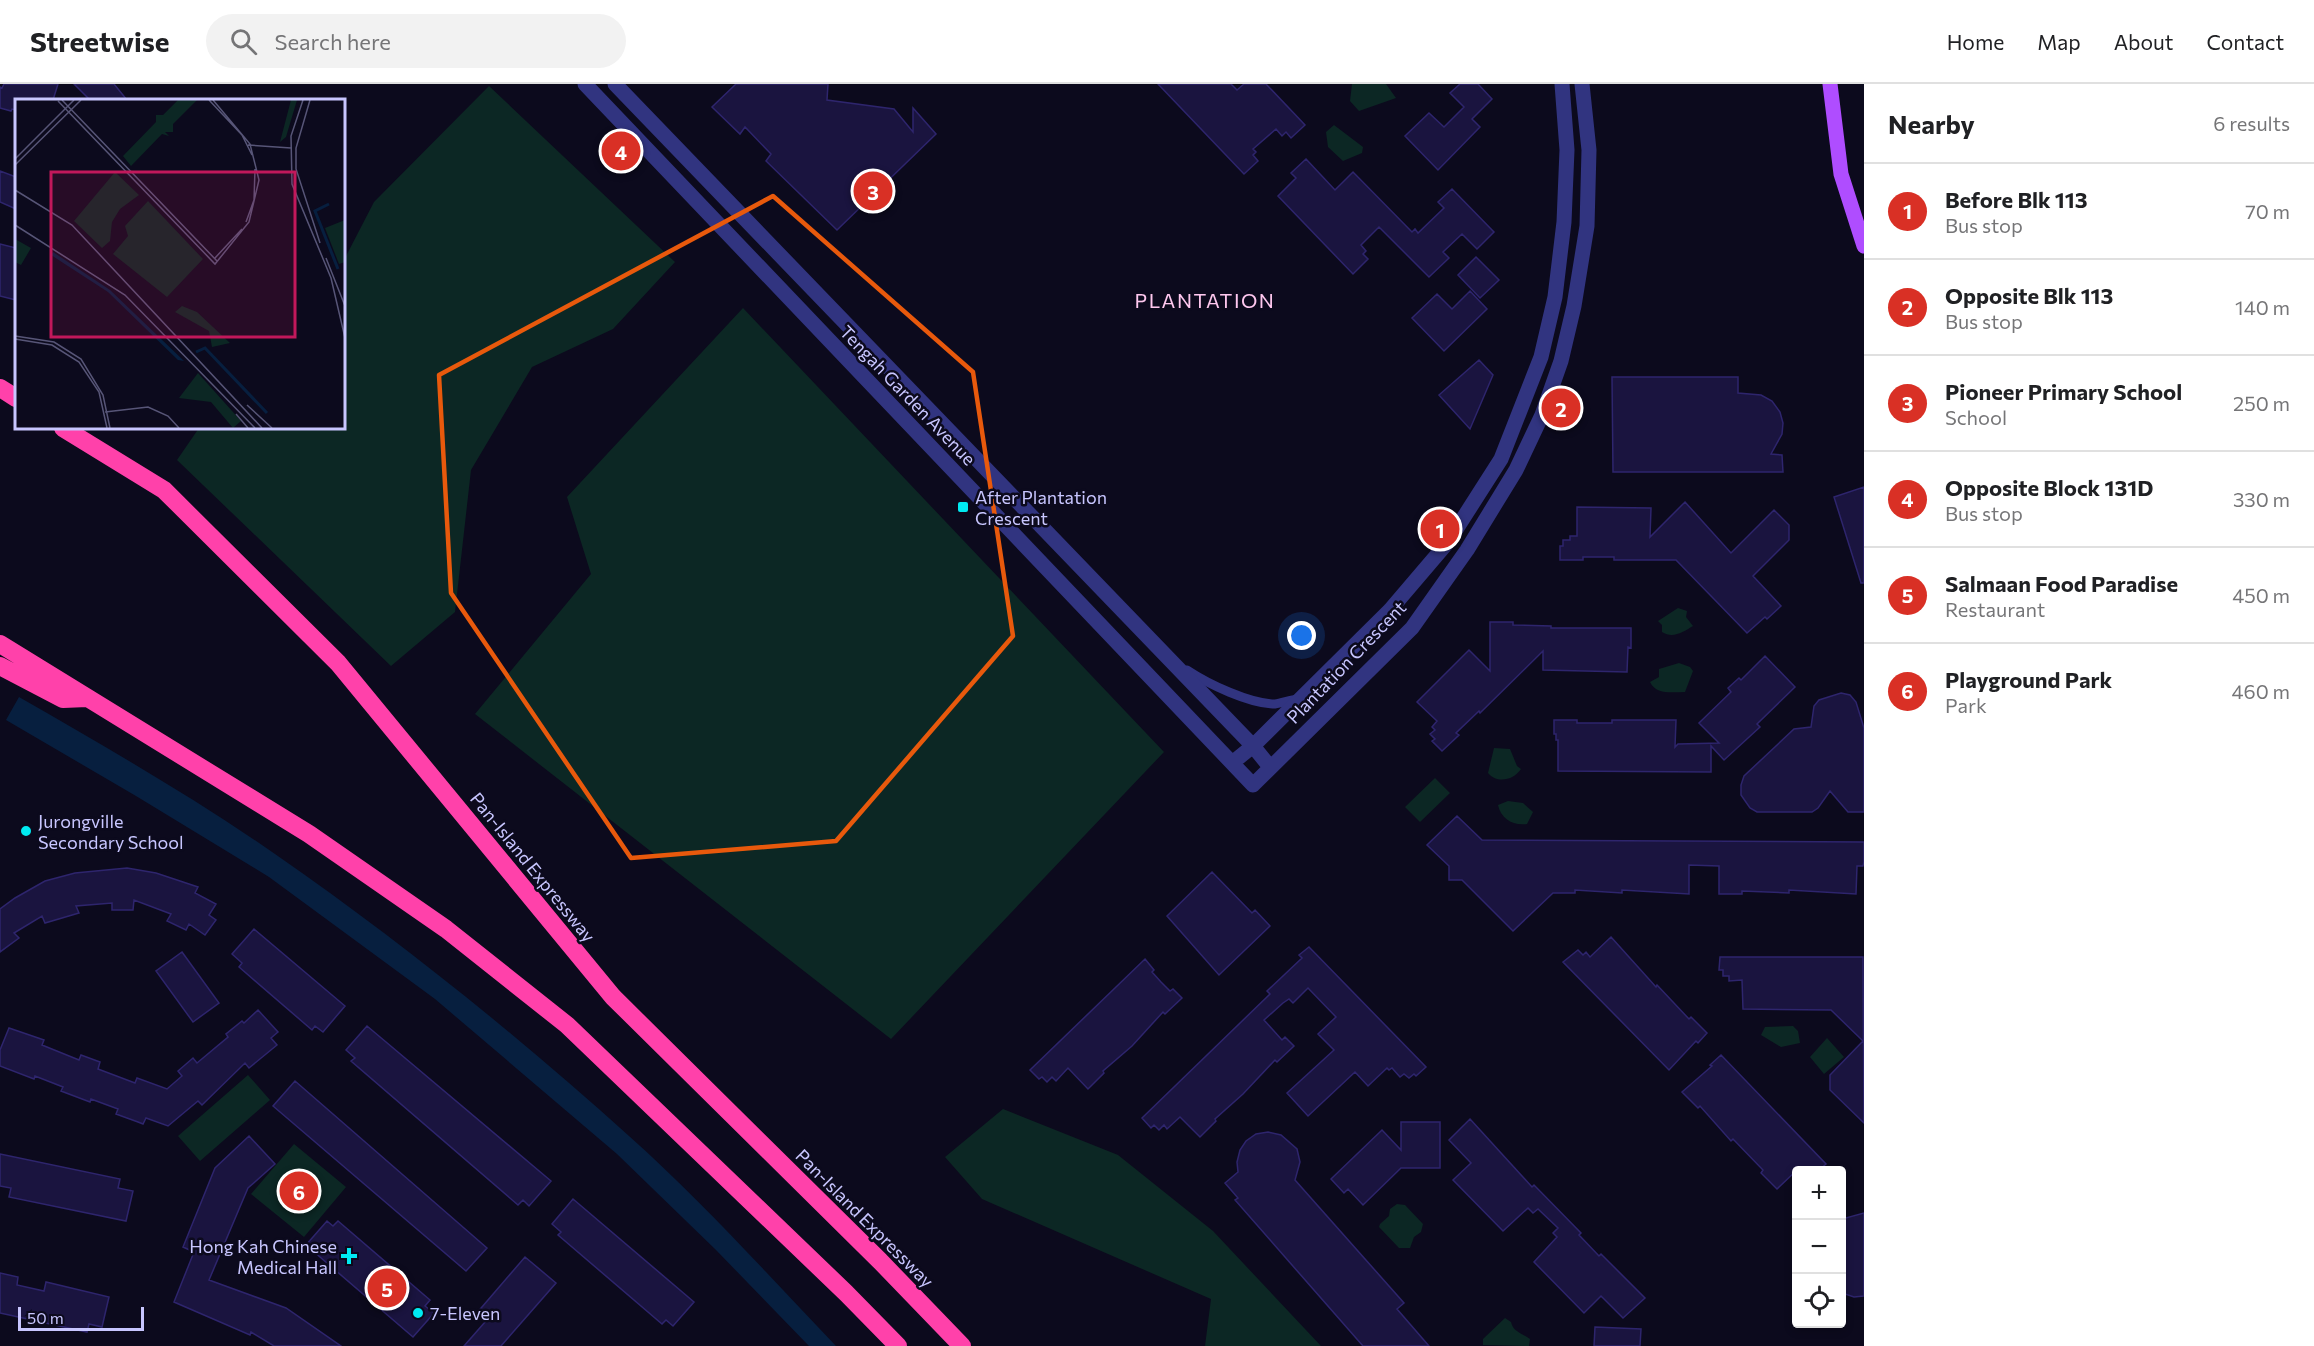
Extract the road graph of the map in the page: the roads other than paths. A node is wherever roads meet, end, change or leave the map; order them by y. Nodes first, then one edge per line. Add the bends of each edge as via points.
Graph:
1 (585, 84) edge
2 (615, 84) edge
3 (1562, 84) edge
4 (1582, 84) edge
5 (1830, 84) edge
6 (1864, 246) edge
7 (0, 388) edge
8 (15, 397) edge
9 (65, 429) edge
10 (0, 644) edge
11 (1168, 657) junction
12 (0, 666) edge
13 (87, 698) junction
14 (1301, 698) junction
15 (1253, 746) junction
16 (1232, 763) junction
17 (1270, 767) junction
18 (1253, 785) joint
19 (898, 1346) edge
20 (962, 1346) edge

1 - 16 street, Tengah Garden Avenue
2 - 11 street, Tengah Garden Avenue
3 - 14 street, Plantation Crescent via 1567,160 1555,297 1541,357 1501,459 1448,542 1390,610
4 - 17 street, Plantation Crescent via 1588,150 1587,226 1561,361 1542,415 1516,470 1467,550 1412,628
5 - 6 main road via 1841,174
7 - 8 highway
9 - 20 highway, Pan-Island Expressway via 164,490 338,663 613,997
10 - 13 highway
11 - 14 lane via 1205,682 1239,696 1274,704
11 - 15 street, Tengah Garden Avenue
12 - 13 highway via 63,699
13 - 19 highway via 309,834 446,929 567,1024
14 - 15 street, Plantation Crescent
15 - 16 street, Plantation Crescent
15 - 17 street, Tengah Garden Avenue
16 - 18 street, Tengah Garden Avenue
17 - 18 street, Plantation Crescent

